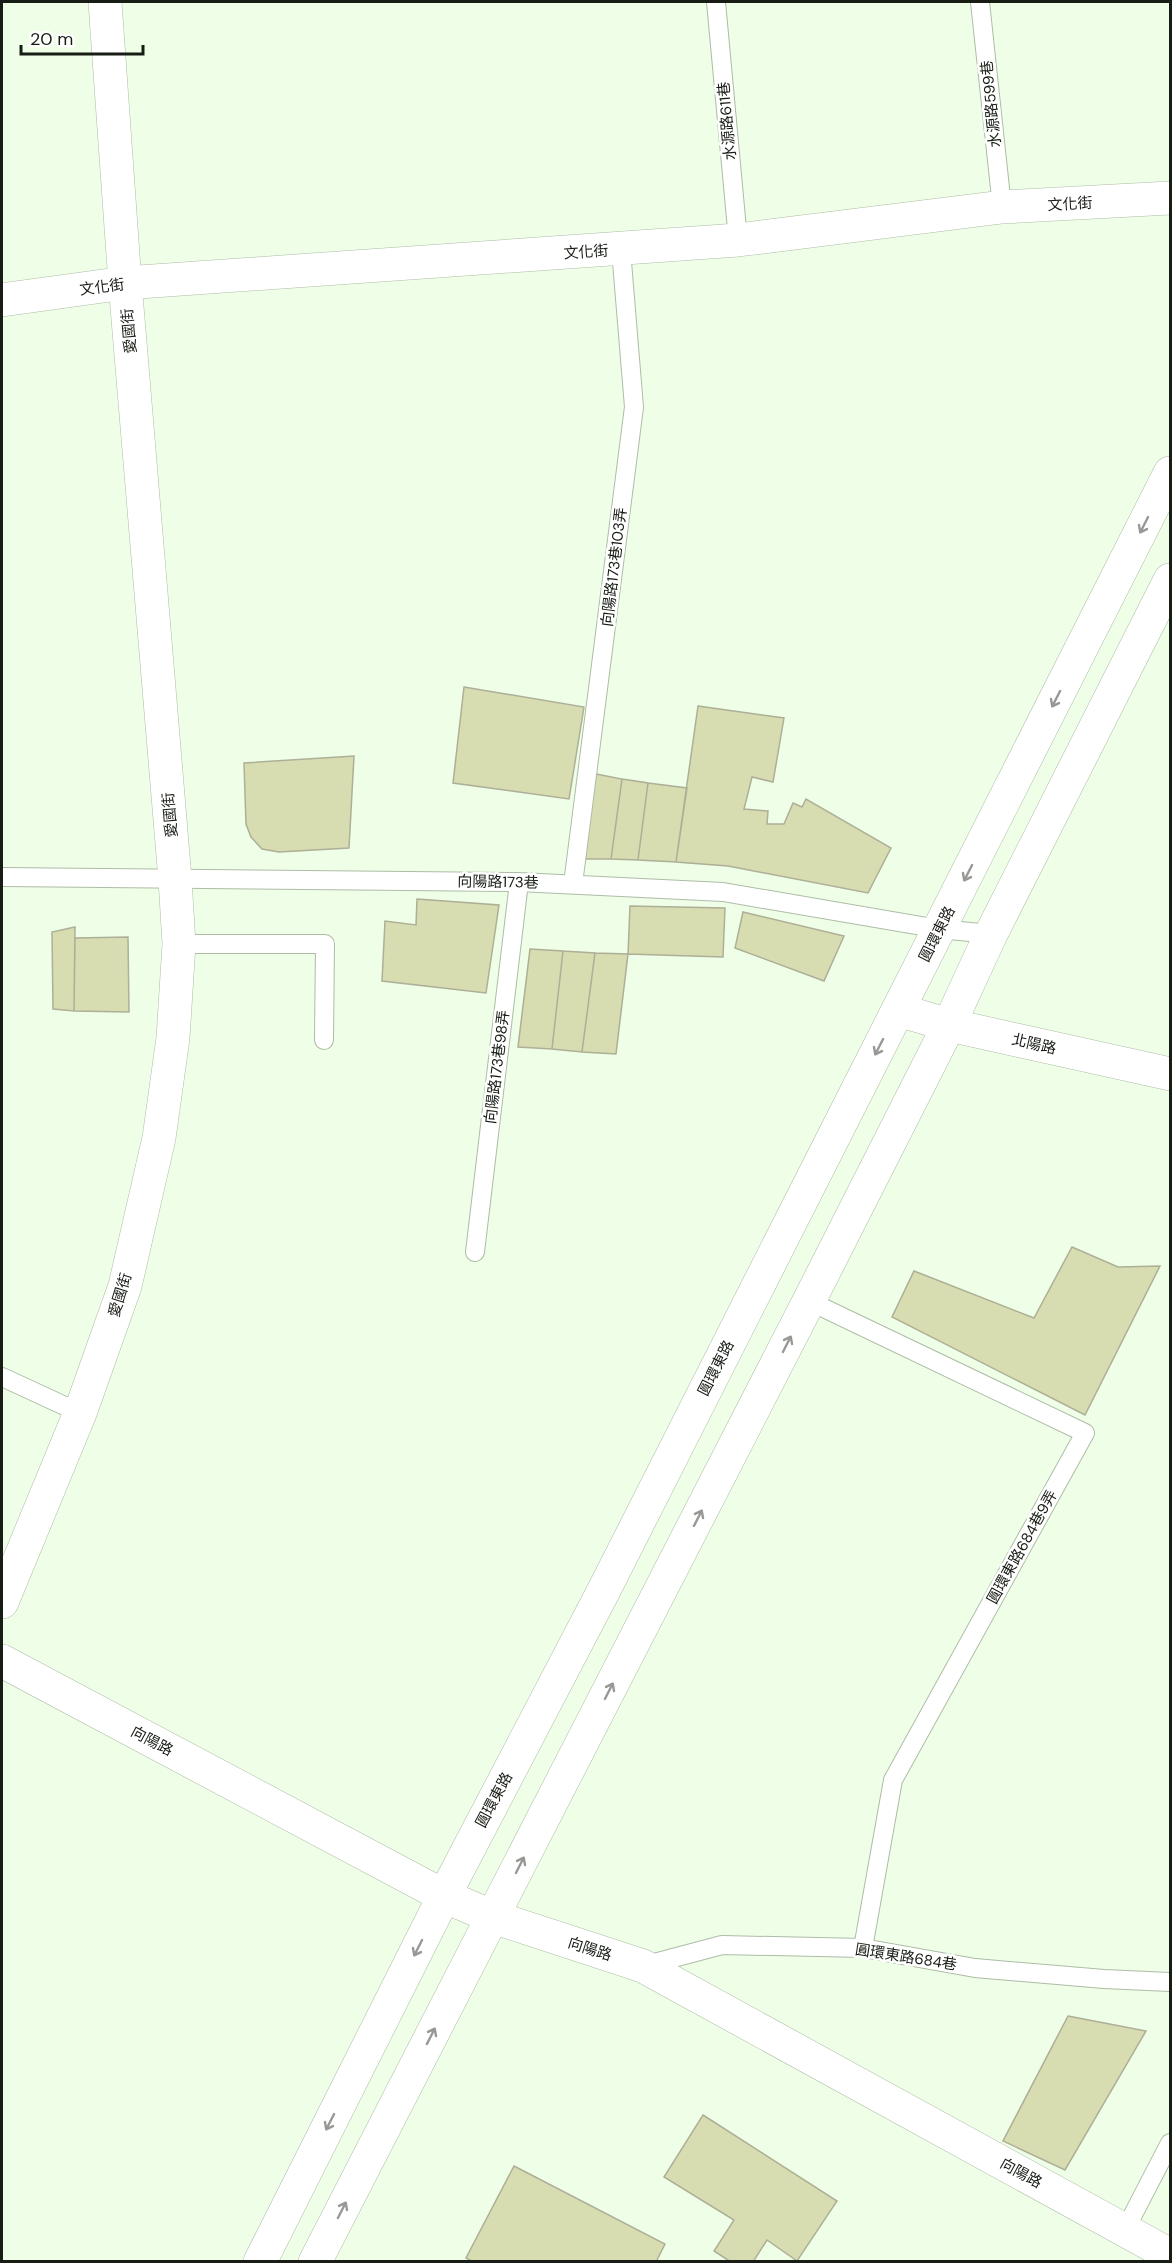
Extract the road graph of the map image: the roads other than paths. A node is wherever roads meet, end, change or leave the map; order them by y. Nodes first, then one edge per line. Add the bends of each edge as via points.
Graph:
1 (105, 2) edge
2 (716, 2) edge
3 (980, 2) edge
4 (1170, 198) edge
5 (1002, 207) junction
6 (738, 240) junction
7 (621, 250) junction
8 (124, 283) junction
9 (2, 300) edge
10 (1170, 473) edge
11 (1170, 580) edge
12 (2, 877) edge
13 (175, 879) junction
14 (519, 882) junction
15 (573, 884) junction
16 (939, 929) junction
17 (991, 934) junction
18 (179, 944) junction
19 (898, 1010) junction
20 (949, 1025) junction
21 (324, 1040) dead end
22 (1170, 1074) edge
23 (475, 1252) dead end
24 (809, 1301) junction
25 (2, 1377) edge
26 (80, 1413) junction
27 (2, 1602) edge
28 (2, 1660) edge
29 (444, 1896) junction
30 (493, 1917) junction
31 (863, 1948) junction
32 (644, 1966) junction
33 (1170, 1982) edge
34 (1170, 2143) edge
35 (1125, 2230) junction
36 (1170, 2255) edge
37 (260, 2262) edge
38 (315, 2262) edge

1 - 8 street, 愛國街
2 - 6 lane, 水源路611巷
3 - 5 lane, 水源路599巷
4 - 5 street, 文化街
5 - 6 street, 文化街
6 - 7 street, 文化街
7 - 8 street, 文化街
7 - 15 lane, 向陽路173巷103弄 via 634,407
8 - 9 street, 文化街
8 - 13 street, 愛國街
10 -> 16 street, 圓環東路
11 - 17 street
12 - 13 lane, 向陽路173巷
13 - 14 lane, 向陽路173巷
13 - 18 street, 愛國街
14 - 15 lane, 向陽路173巷
14 - 23 lane, 向陽路173巷98弄
15 - 16 lane, 向陽路173巷 via 723,892
16 - 17 lane, 向陽路173巷
16 - 19 street, 圓環東路
17 - 20 street
18 - 21 lane via 325,944
18 - 26 street, 愛國街 via 159,1138 124,1286
19 - 20 street, 北陽路
19 -> 29 street, 圓環東路
20 - 22 street, 北陽路
20 - 24 street
30 -> 24 street
24 - 31 lane, 圓環東路684巷9弄 via 1085,1432 893,1780
25 - 26 lane
26 - 27 street, 愛國街
28 - 29 street, 向陽路
29 - 30 street, 向陽路
29 -> 37 street, 圓環東路
30 - 32 street, 向陽路
38 -> 30 street
31 - 32 lane, 圓環東路684巷 via 722,1946
31 - 33 lane, 圓環東路684巷 via 975,1968
32 - 35 street, 向陽路
34 - 35 lane
35 - 36 street, 向陽路

